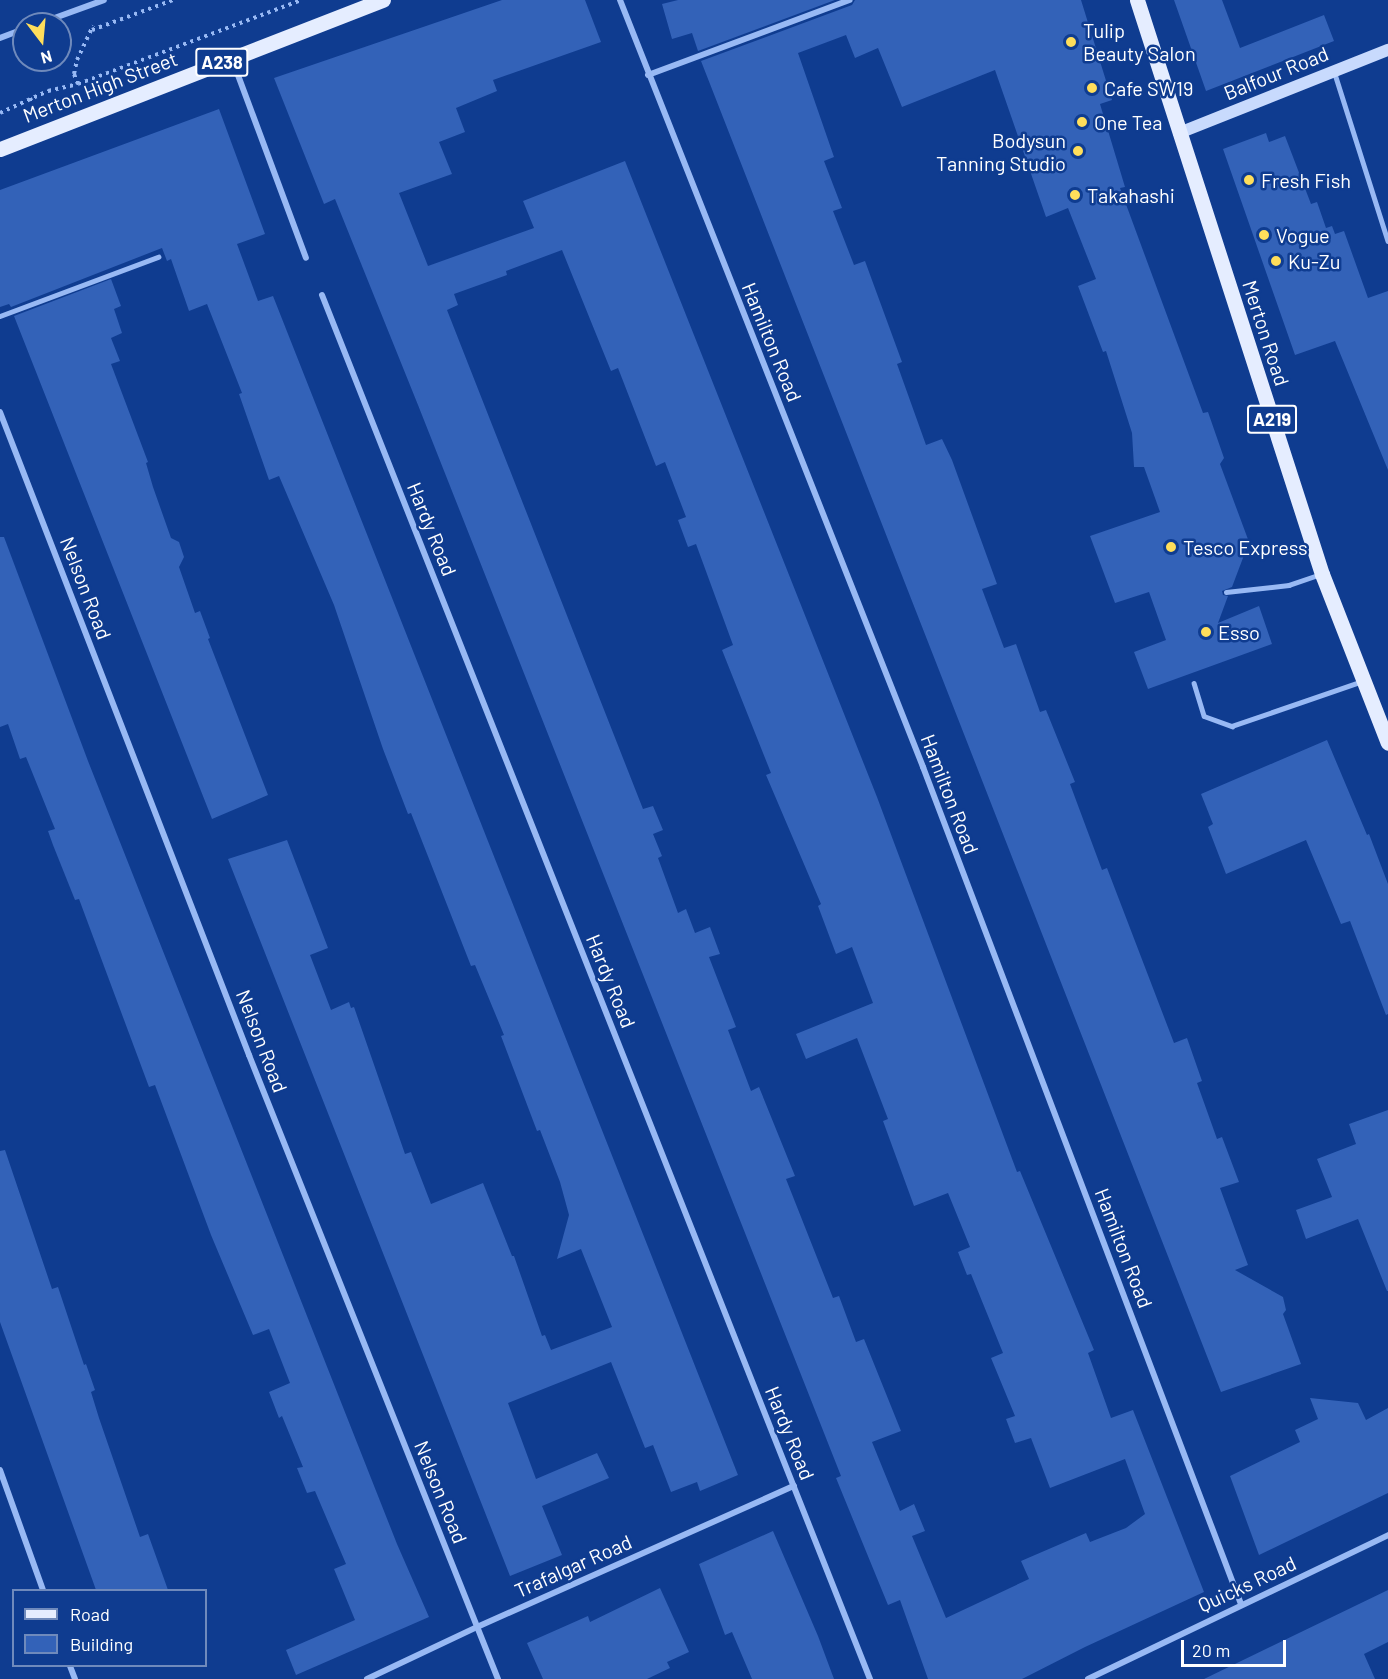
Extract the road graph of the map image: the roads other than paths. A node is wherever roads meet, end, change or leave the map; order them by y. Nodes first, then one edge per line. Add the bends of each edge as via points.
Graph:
1 (104, 0) edge
2 (383, 0) edge
3 (620, 0) edge
4 (850, 0) edge
5 (1137, 0) edge
6 (71, 12) edge
7 (1388, 50) edge
8 (232, 58) junction
9 (1334, 71) junction
10 (648, 75) junction
11 (1179, 133) junction
12 (0, 148) edge
13 (1388, 241) edge
14 (158, 257) dead end
15 (306, 258) dead end
16 (322, 295) dead end
17 (0, 316) edge
18 (0, 412) edge
19 (1322, 574) junction
20 (1226, 592) dead end
21 (1363, 681) junction
22 (1194, 683) dead end
23 (1388, 743) edge
24 (0, 1470) edge
25 (794, 1486) junction
26 (1388, 1535) edge
27 (43, 1589) edge
28 (1241, 1604) junction
29 (477, 1627) junction
30 (367, 1679) edge
31 (498, 1679) edge
32 (870, 1679) edge
33 (1088, 1679) edge

1 - 6 street
2 - 8 main road, Merton High Street / A238
3 - 10 street, Hamilton Road
4 - 10 street
5 - 11 main road, Merton Road / A219
7 - 9 street, Balfour Road
8 - 12 main road, Merton High Street / A238
8 - 15 street
9 - 11 street, Balfour Road
9 - 13 lane
10 - 28 street, Hamilton Road via 923,767
11 - 19 main road, Merton Road / A219
14 - 17 lane
16 - 25 street, Hardy Road
18 - 29 street, Nelson Road via 249,1055
19 - 20 lane via 1289,585
19 - 21 main road, Merton Road / A219
21 - 22 lane via 1232,726 1204,716
21 - 23 main road, Merton Road / A219
24 - 27 street
25 - 29 street, Trafalgar Road
25 - 32 street, Hardy Road
26 - 28 street, Quicks Road
28 - 33 street, Quicks Road
29 - 30 street, Trafalgar Road
29 - 31 street, Nelson Road

